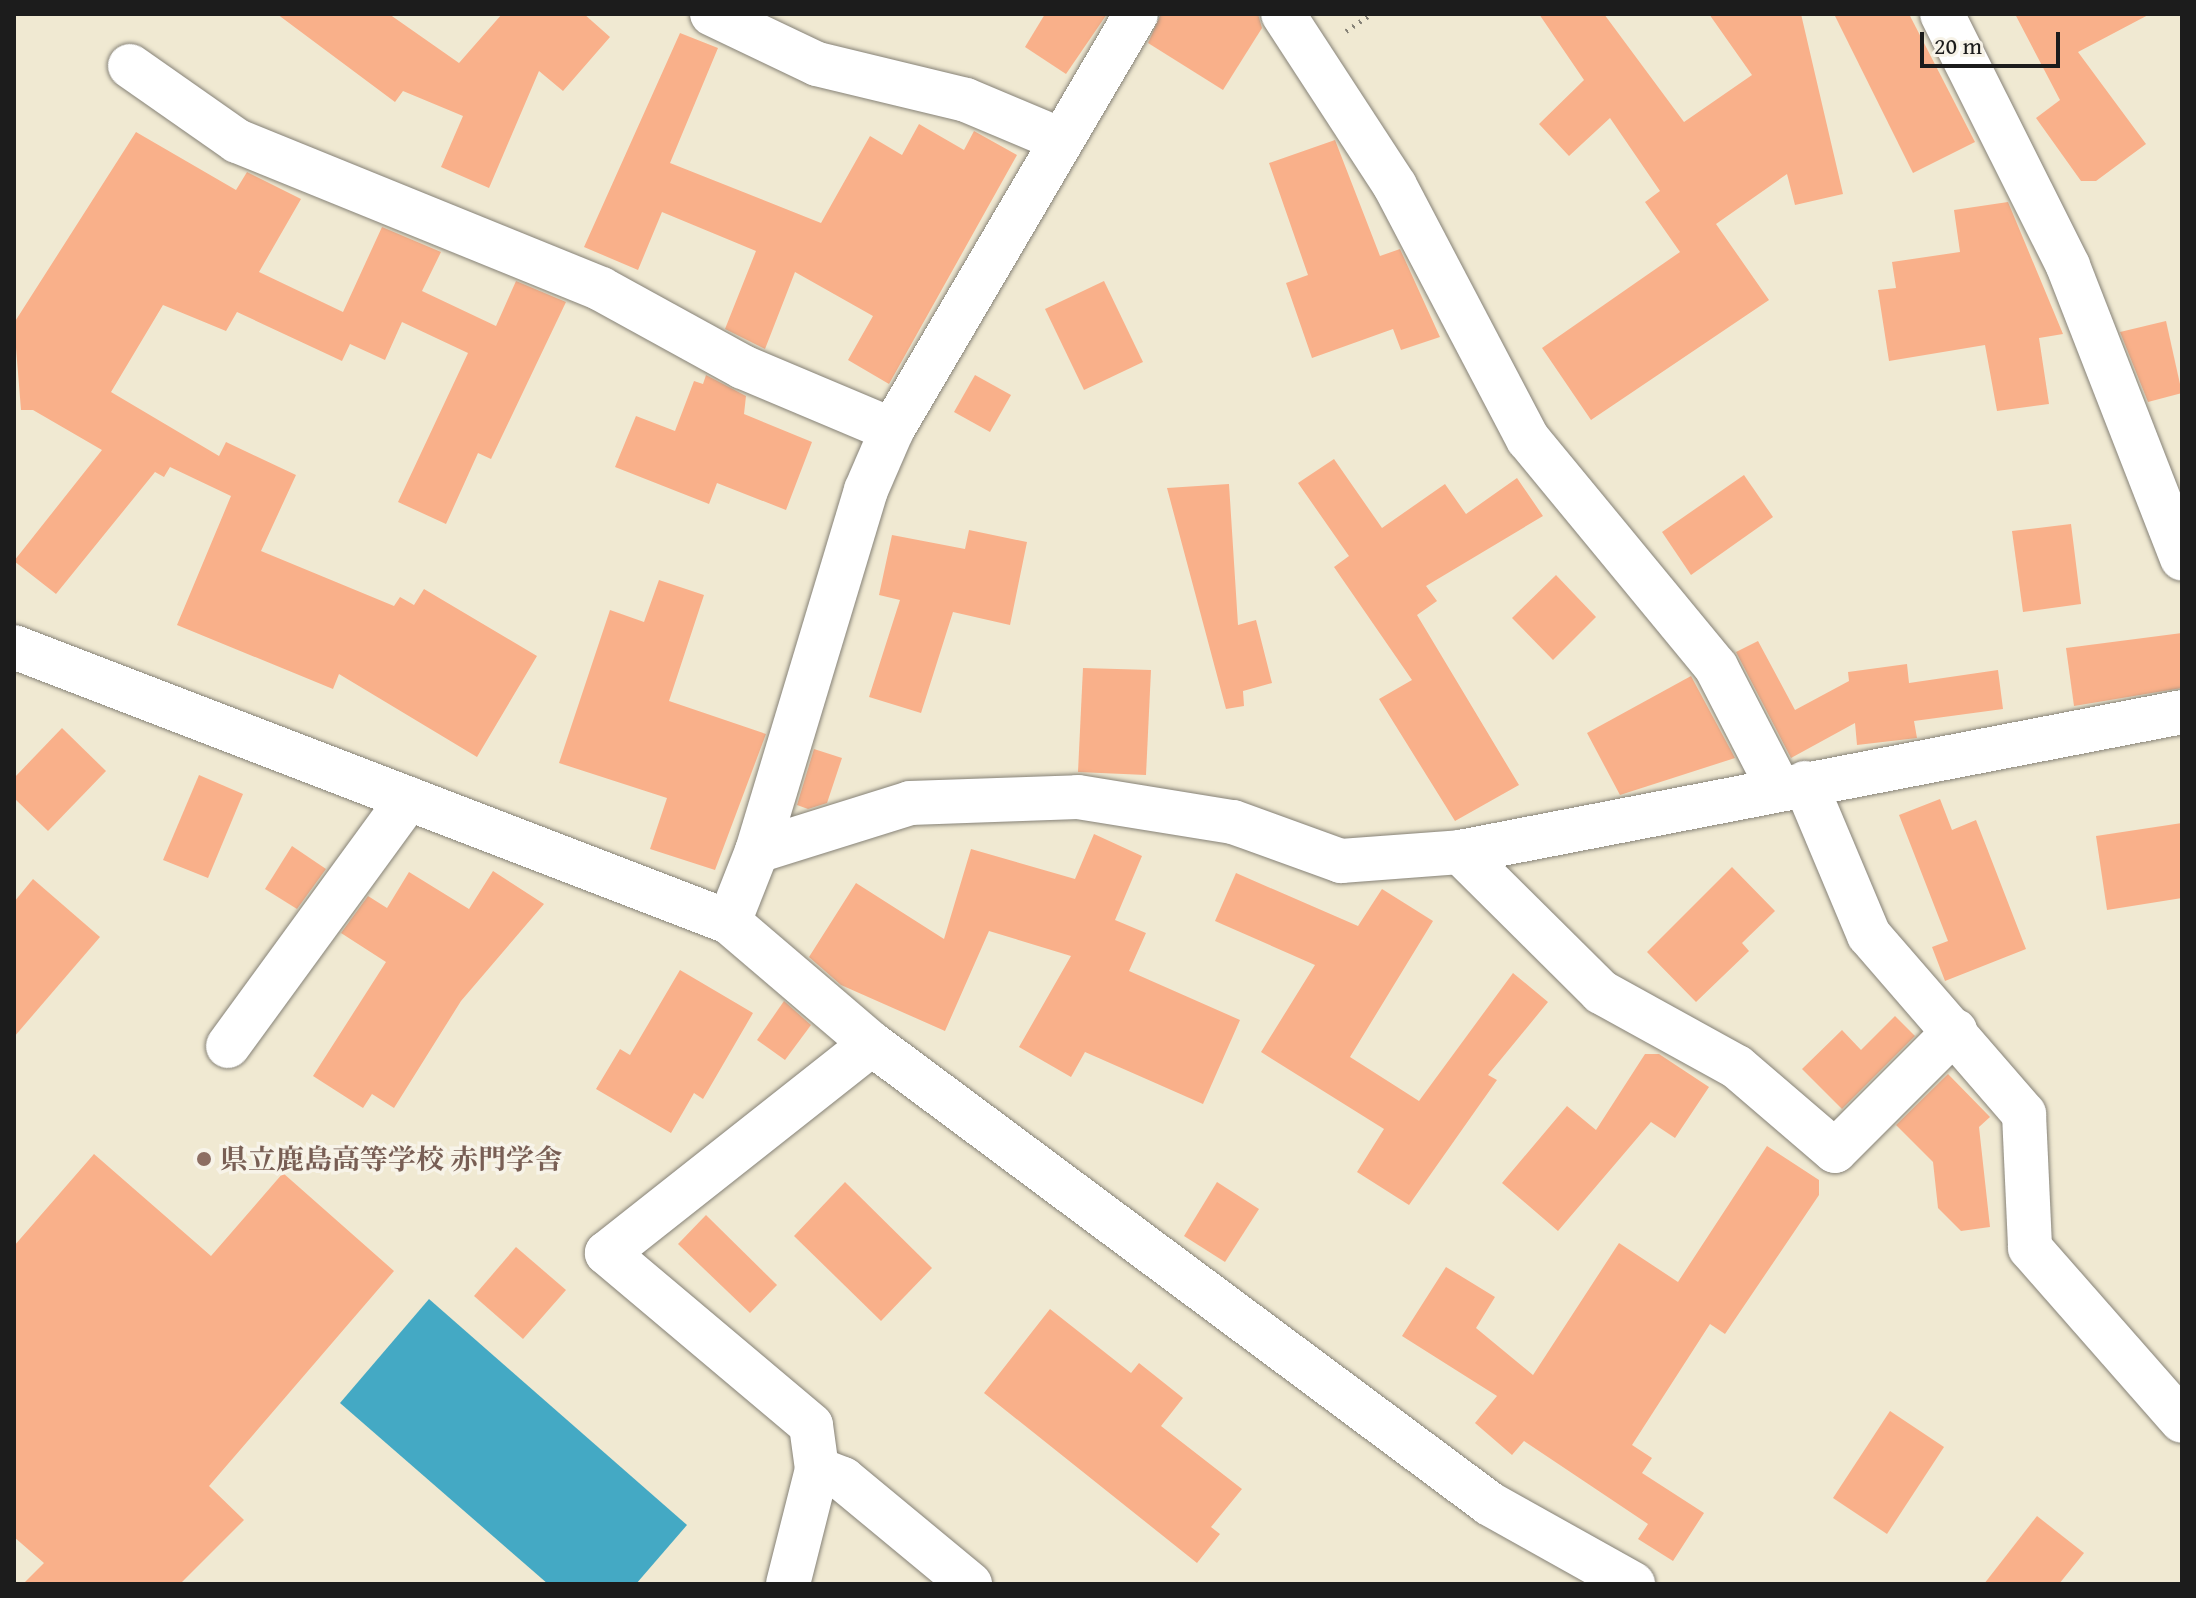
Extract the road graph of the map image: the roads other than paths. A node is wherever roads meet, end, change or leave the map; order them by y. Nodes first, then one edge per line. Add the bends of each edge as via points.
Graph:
1 (712, 14) edge
2 (1136, 14) edge
3 (1283, 14) edge
4 (1942, 14) edge
5 (130, 66) dead end
6 (1061, 140) junction
7 (892, 430) junction
8 (2182, 559) edge
9 (14, 647) edge
10 (2182, 712) edge
11 (1792, 786) junction
12 (408, 799) junction
13 (757, 851) junction
14 (1460, 852) junction
15 (729, 922) junction
16 (1955, 1031) junction
17 (872, 1044) junction
18 (228, 1046) dead end
19 (2182, 1421) edge
20 (817, 1469) junction
21 (788, 1584) edge
22 (970, 1584) edge
23 (1633, 1584) edge

1 - 6 street via 817,64 966,100
2 - 6 street
3 - 11 street via 1395,186 1528,439 1716,667
4 - 8 street via 2068,266
5 - 7 street via 237,141 601,289 743,367
6 - 7 street
7 - 13 street via 866,490
9 - 12 street
10 - 11 street
11 - 14 street
11 - 16 street via 1869,935
12 - 15 street
12 - 18 street
13 - 14 street via 910,803 1078,797 1233,822 1341,861
13 - 15 street
14 - 16 street via 1601,992 1737,1067 1835,1151
15 - 17 street
16 - 19 street via 2024,1114 2030,1248
17 - 20 street via 607,1253 811,1425
17 - 23 street via 1490,1504
20 - 21 street
20 - 22 street via 843,1479

